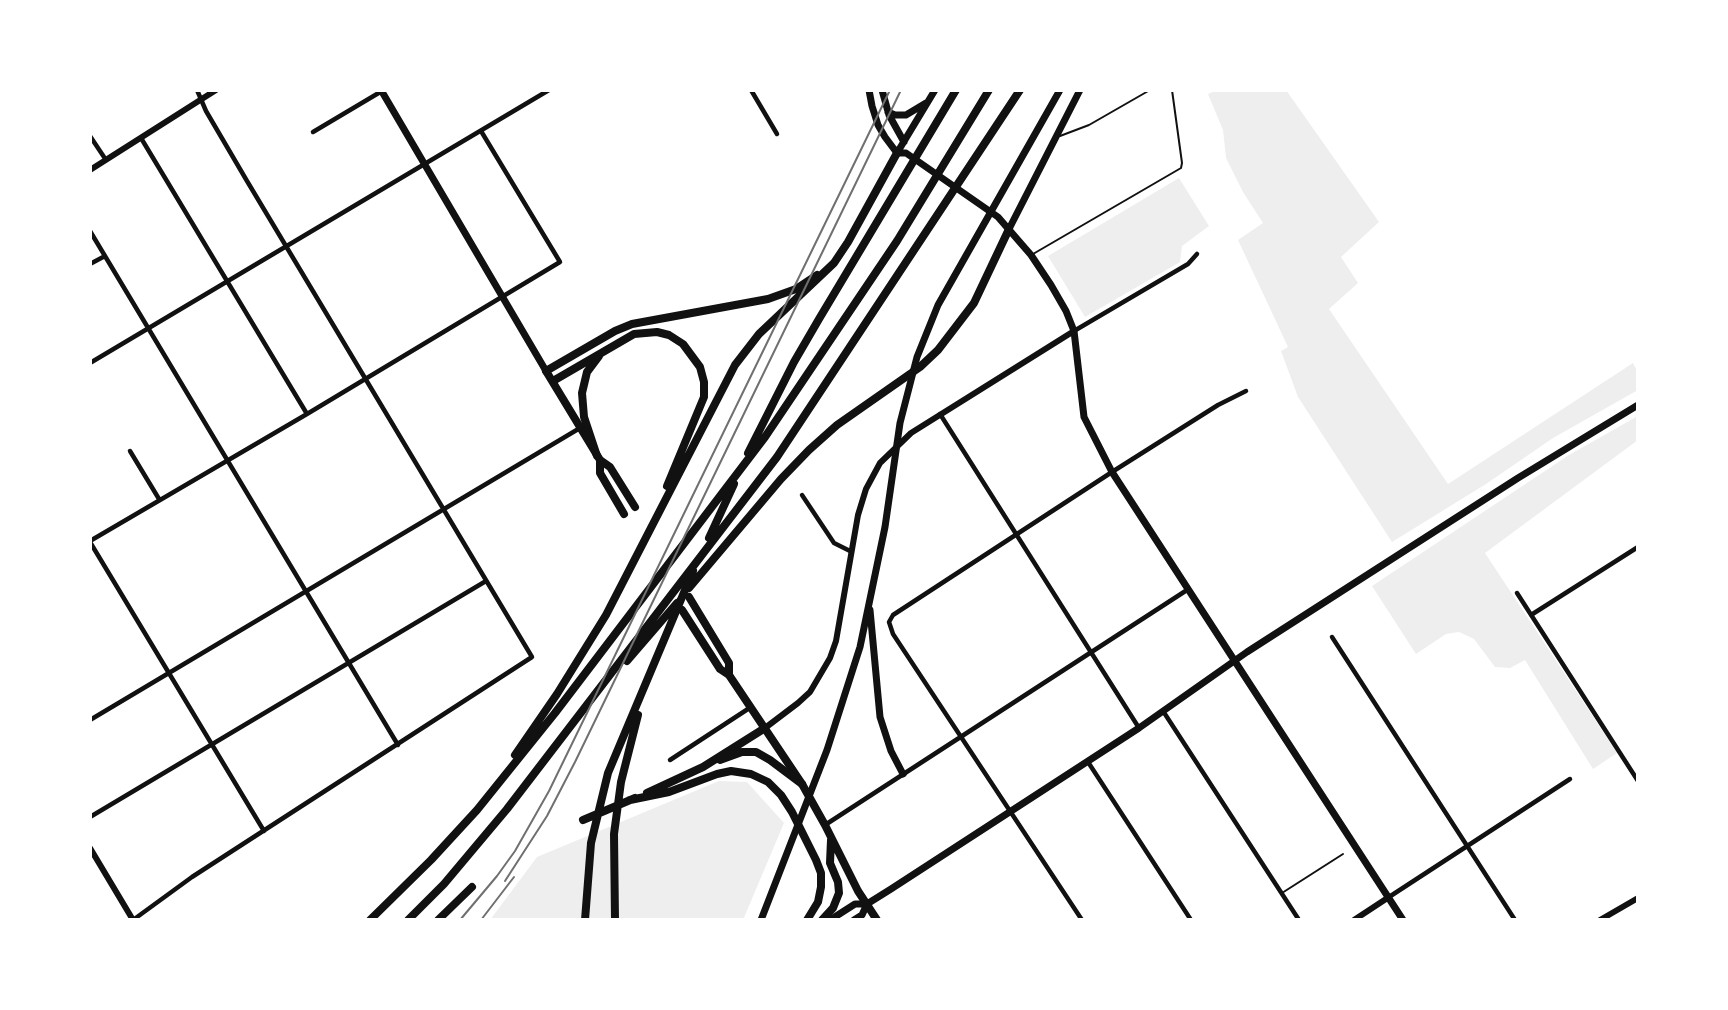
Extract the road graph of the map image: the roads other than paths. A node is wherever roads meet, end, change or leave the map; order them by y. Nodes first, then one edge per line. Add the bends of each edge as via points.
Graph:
1 (197, 90) edge
2 (216, 90) edge
3 (549, 90) edge
4 (751, 90) edge
5 (869, 90) edge
6 (882, 90) edge
7 (935, 90) edge
8 (956, 90) edge
9 (989, 90) edge
10 (1020, 90) edge
11 (1060, 90) edge
12 (1080, 90) edge
13 (1150, 90) edge
14 (1172, 90) edge
15 (381, 91) edge
16 (202, 99) junction
17 (928, 102) junction
18 (888, 112) junction
19 (481, 131) junction
20 (313, 132) dead end
21 (777, 134) dead end
22 (90, 136) edge
23 (1057, 136) junction
24 (141, 138) junction
25 (904, 141) junction
26 (901, 153) junction
27 (106, 160) junction
28 (424, 164) junction
29 (90, 170) edge
30 (1007, 226) junction
31 (90, 231) edge
32 (286, 246) junction
33 (842, 252) junction
34 (1197, 254) dead end
35 (105, 255) junction
36 (1031, 255) junction
37 (90, 264) edge
38 (227, 281) junction
39 (503, 297) junction
40 (148, 328) junction
41 (1074, 331) junction
42 (607, 348) junction
43 (90, 363) edge
44 (546, 371) junction
45 (365, 379) junction
46 (553, 381) junction
47 (1246, 391) dead end
48 (1638, 405) edge
49 (307, 414) junction
50 (940, 414) junction
51 (580, 428) junction
52 (130, 451) dead end
53 (598, 458) junction
54 (226, 459) junction
55 (1112, 472) junction
56 (802, 495) dead end
57 (159, 499) junction
58 (635, 507) dead end
59 (444, 510) junction
60 (624, 514) dead end
61 (653, 523) junction
62 (1017, 535) junction
63 (90, 541) edge
64 (1638, 547) edge
65 (850, 551) junction
66 (486, 581) junction
67 (1187, 590) junction
68 (306, 592) junction
69 (1517, 593) dead end
70 (689, 597) dead end
71 (869, 601) junction
72 (682, 610) dead end
73 (1531, 615) junction
74 (1332, 637) dead end
75 (1092, 653) junction
76 (1234, 661) junction
77 (348, 663) junction
78 (169, 674) junction
79 (729, 675) junction
80 (645, 688) junction
81 (751, 707) junction
82 (1163, 711) junction
83 (90, 720) edge
84 (765, 728) junction
85 (1139, 728) junction
86 (566, 733) junction
87 (960, 737) junction
88 (211, 745) junction
89 (398, 745) junction
90 (670, 760) dead end
91 (1088, 762) junction
92 (703, 767) junction
93 (903, 774) junction
94 (1570, 779) dead end
95 (1638, 780) edge
96 (802, 784) junction
97 (630, 800) junction
98 (477, 810) junction
99 (1011, 812) junction
100 (90, 817) edge
101 (583, 820) dead end
102 (825, 825) junction
103 (264, 831) junction
104 (831, 838) junction
105 (1467, 846) junction
106 (90, 848) edge
107 (1343, 854) dead end
108 (472, 887) dead end
109 (1282, 893) junction
110 (1389, 897) junction
111 (1638, 898) edge
112 (867, 904) junction
113 (133, 920) edge
114 (370, 920) edge
115 (408, 920) edge
116 (438, 920) edge
117 (585, 920) edge
118 (615, 920) edge
119 (761, 920) edge
120 (807, 920) edge
121 (822, 920) edge
122 (830, 920) edge
123 (854, 920) edge
124 (876, 920) edge
125 (1082, 920) edge
126 (1191, 920) edge
127 (1299, 920) edge
128 (1354, 920) edge
129 (1403, 920) edge
130 (1515, 920) edge
131 (1600, 920) edge

1 - 16 street
2 - 16 street
3 - 19 street
4 - 21 street
5 - 26 main road via 878,125
6 - 18 main road
7 - 17 main road
8 - 80 highway via 824,310 764,420 691,577
9 - 98 highway via 897,241 765,437
10 - 86 highway via 784,447
11 - 71 main road via 942,296 917,357 900,423 885,527
12 - 23 main road
13 - 23 lane via 1089,125
14 - 36 lane via 1181,168
15 - 20 street
15 - 28 main road
16 - 24 street
16 - 32 street
17 - 18 main road via 906,115
17 - 25 main road
18 - 25 main road
19 - 28 street
19 - 39 street via 560,262
22 - 27 street
23 - 30 main road
24 - 27 street
24 - 38 street
25 - 26 main road
26 - 30 main road
26 - 33 highway
27 - 29 street
28 - 32 street
28 - 39 main road
30 - 36 main road
30 - 86 highway via 978,296 955,330 929,358 837,425 795,464
31 - 35 street
32 - 38 street
32 - 45 street
33 - 44 highway via 812,279 788,292 624,327
33 - 61 highway via 827,272 759,334 735,365
34 - 41 street via 1188,264
35 - 37 street
35 - 40 street
36 - 41 main road
38 - 40 street
38 - 49 street
39 - 44 main road
39 - 45 street
40 - 43 street
40 - 54 street
41 - 50 street
41 - 55 main road via 1084,417
42 - 46 highway
42 - 53 highway via 587,372 582,393 584,417
42 - 61 highway via 634,334 657,332 676,339 693,354 702,374 704,398
44 - 46 main road
45 - 49 street
45 - 59 street
46 - 51 main road
47 - 55 street
48 - 76 main road
49 - 54 street
50 - 62 street
50 - 65 street via 902,440 880,463 866,489
51 - 53 main road
51 - 59 street
52 - 57 street
53 - 58 main road via 610,467
53 - 60 main road via 600,473
54 - 57 street
54 - 68 street
55 - 62 street
55 - 67 main road
56 - 65 street via 834,543
57 - 63 street
59 - 66 street
59 - 68 street
61 - 98 highway via 606,615
62 - 75 street
62 - 87 street via 893,615 889,622
63 - 78 street
64 - 73 street
65 - 84 street via 836,641 827,665 810,692
66 - 77 street
66 - 89 street via 532,657
67 - 75 street
67 - 76 main road
68 - 77 street
68 - 78 street
69 - 73 street
70 - 79 main road via 729,663
71 - 93 main road via 880,717
71 - 119 main road via 860,647 827,750
72 - 79 main road via 720,669
73 - 95 street
74 - 105 street
75 - 85 street
75 - 87 street
76 - 82 main road
76 - 110 main road
77 - 88 street
77 - 89 street
78 - 83 street
78 - 88 street
79 - 81 main road
80 - 117 highway via 608,773 591,843
80 - 118 highway via 621,782 614,834
81 - 84 main road
81 - 90 street
82 - 85 main road
82 - 109 street
84 - 92 highway
84 - 96 main road
85 - 91 main road
86 - 115 highway via 444,884
87 - 93 street
87 - 99 street
88 - 100 street
88 - 103 street
89 - 103 street
91 - 99 main road
91 - 126 street
92 - 96 highway via 742,752 756,752
92 - 97 highway
93 - 102 street
94 - 105 street
96 - 102 main road
97 - 101 highway
97 - 120 highway via 669,792 723,772 744,772 762,778 792,812 819,867 820,895
98 - 114 highway
99 - 112 main road
99 - 125 street
102 - 104 main road
103 - 113 street
104 - 112 main road
104 - 121 main road via 830,863 839,893
105 - 110 street
105 - 130 street
106 - 113 street
107 - 109 lane
108 - 116 highway
109 - 127 street
110 - 128 street
110 - 129 main road
111 - 131 street
112 - 122 main road via 855,904
112 - 123 main road via 862,915
112 - 124 main road

